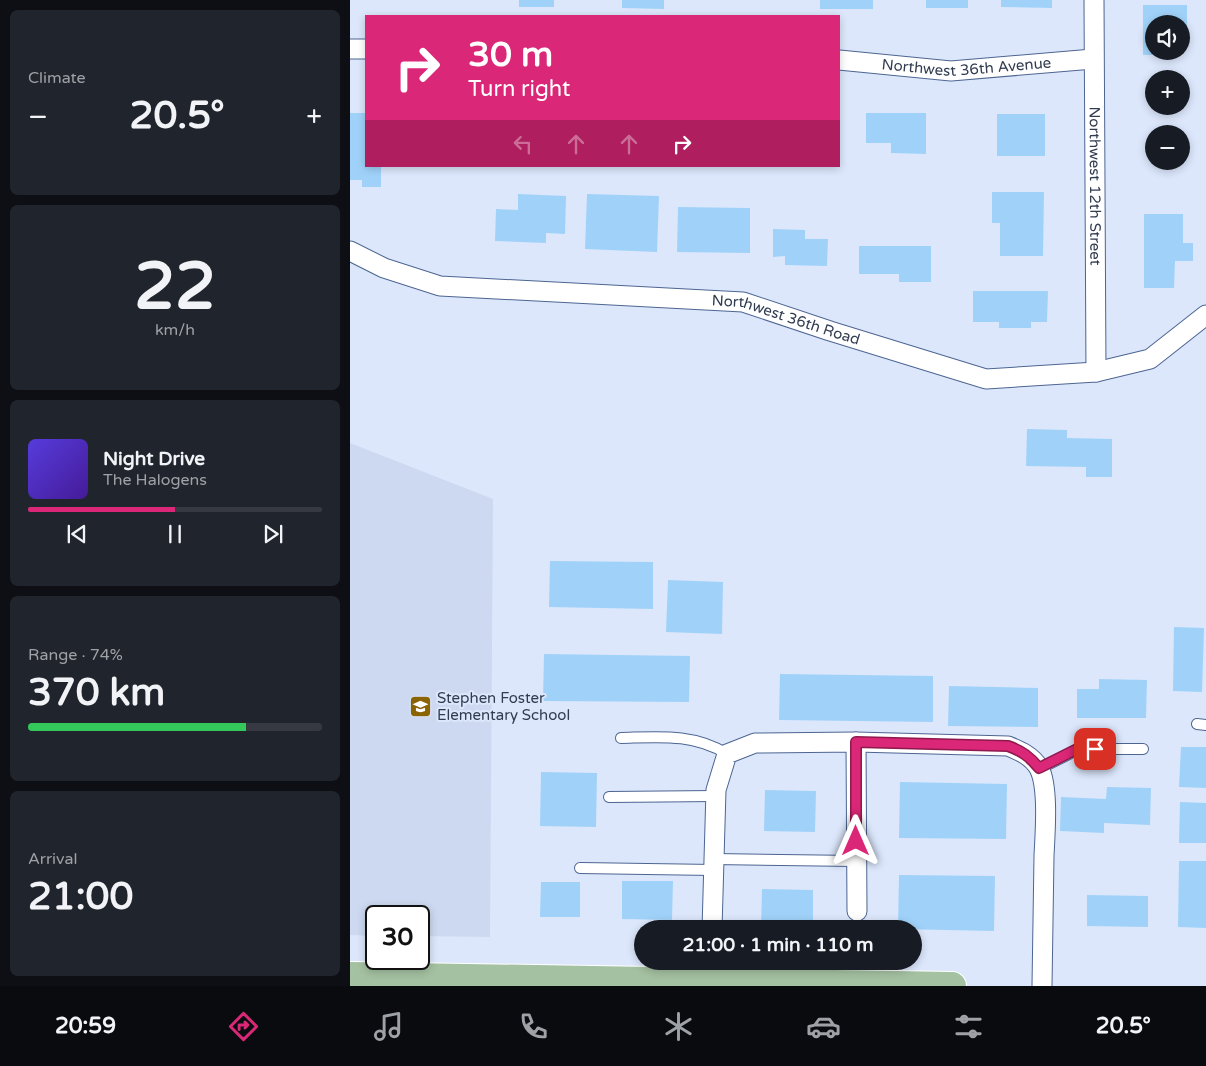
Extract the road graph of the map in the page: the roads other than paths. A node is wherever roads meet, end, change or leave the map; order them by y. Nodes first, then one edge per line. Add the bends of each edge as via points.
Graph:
1 (1094, 0) edge
2 (350, 49) edge
3 (365, 49) edge
4 (1093, 59) junction
5 (840, 60) edge
6 (350, 251) edge
7 (1206, 315) edge
8 (1096, 372) junction
9 (621, 738) dead end
10 (856, 742) junction
11 (1143, 749) dead end
12 (727, 754) junction
13 (1039, 768) junction
14 (715, 796) junction
15 (609, 797) dead end
16 (856, 861) junction
17 (714, 864) junction
18 (580, 868) dead end
19 (857, 911) dead end
20 (712, 920) edge
21 (711, 972) edge
22 (350, 976) edge
23 (482, 982) edge
24 (952, 986) edge
25 (1042, 986) edge

1 - 4 street, Northwest 12th Street
2 - 3 street
4 - 5 street, Northwest 36th Avenue via 950,71
4 - 8 street, Northwest 12th Street
6 - 8 street, Northwest 36th Road via 384,268 440,286 743,302 986,378
7 - 8 street, Northwest 36th Road via 1150,359
9 - 12 lane via 696,740
10 - 12 street via 755,743
10 - 13 street via 1008,746 1026,755
10 - 16 street
11 - 13 lane via 1079,748
12 - 14 street
13 - 25 street via 1045,820
14 - 15 lane
14 - 17 street
16 - 17 lane
16 - 19 street
17 - 18 lane
17 - 20 street
21 - 23 main road
21 - 24 main road
22 - 23 main road

